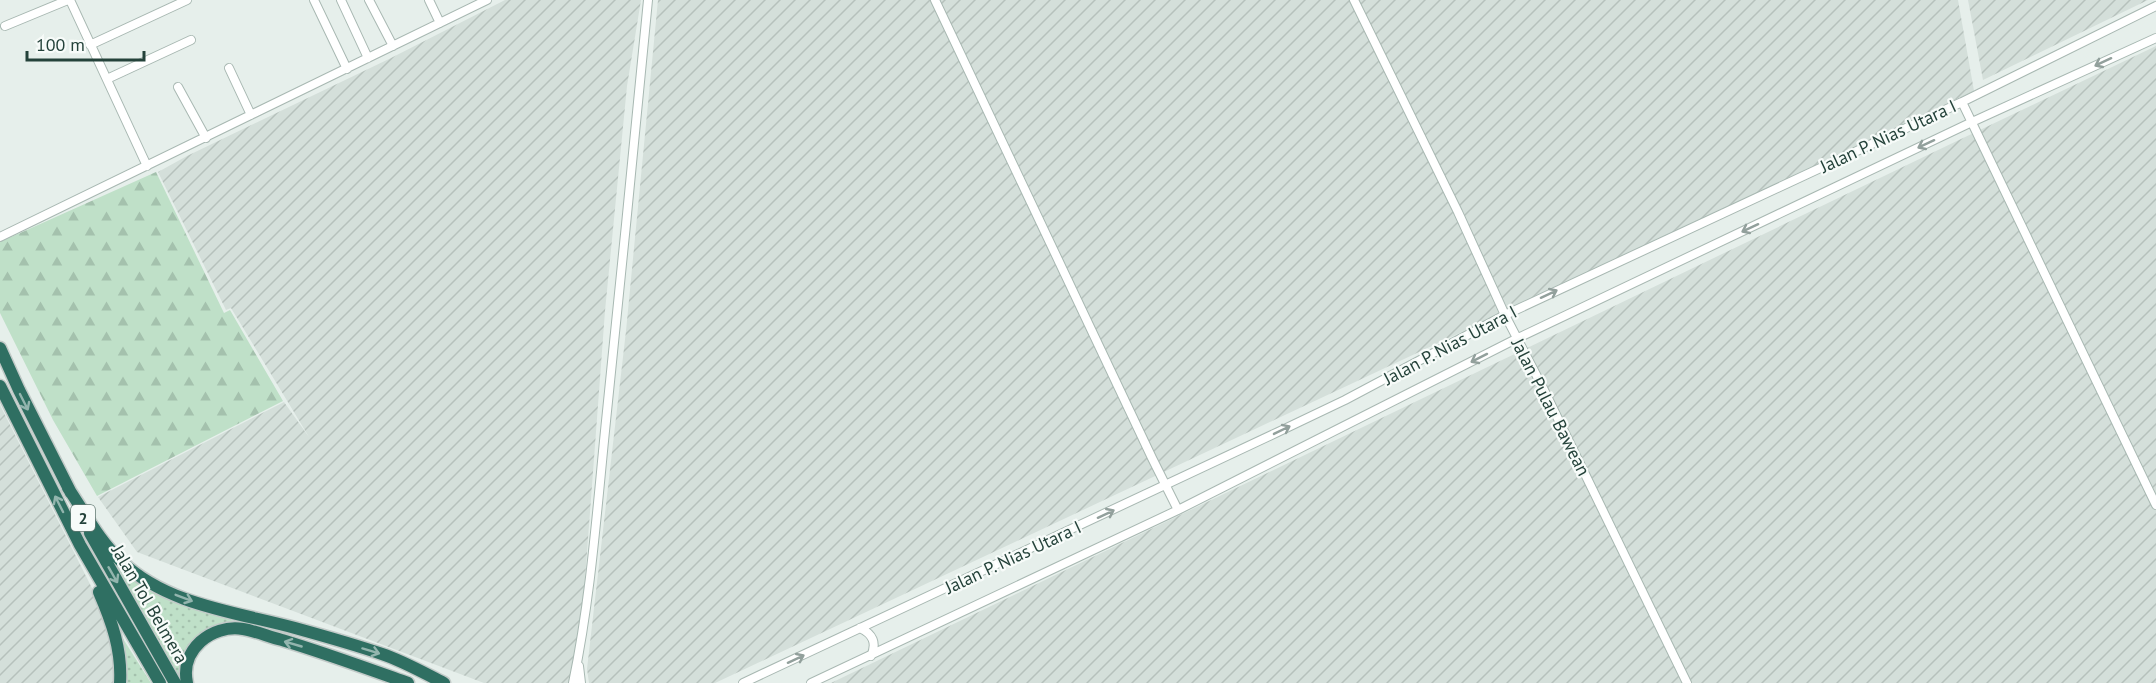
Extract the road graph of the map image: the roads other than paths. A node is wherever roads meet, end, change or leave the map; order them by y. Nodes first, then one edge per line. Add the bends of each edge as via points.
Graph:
1 (69, 0) edge
2 (187, 0) edge
3 (314, 0) edge
4 (341, 0) edge
5 (369, 0) edge
6 (429, 0) edge
7 (648, 0) edge
8 (935, 0) edge
9 (1354, 0) edge
10 (481, 1) edge
11 (2156, 6) edge
12 (440, 23) junction
13 (4, 26) dead end
14 (2156, 38) edge
15 (191, 40) dead end
16 (90, 45) junction
17 (393, 46) junction
18 (368, 58) junction
19 (229, 68) dead end
20 (347, 69) junction
21 (107, 79) junction
22 (178, 87) dead end
23 (1962, 102) junction
24 (251, 116) junction
25 (1972, 122) junction
26 (206, 138) junction
27 (147, 166) junction
28 (0, 237) edge
29 (1504, 315) junction
30 (1516, 339) junction
31 (0, 348) edge
32 (0, 387) edge
33 (1166, 485) junction
34 (68, 488) junction
35 (2156, 505) edge
36 (1178, 510) junction
37 (80, 545) junction
38 (860, 628) junction
39 (579, 656) junction
40 (871, 656) junction
41 (120, 683) edge
42 (160, 683) edge
43 (175, 683) edge
44 (187, 683) edge
45 (408, 683) edge
46 (444, 683) edge
47 (573, 683) edge
48 (581, 683) edge
49 (743, 683) edge
50 (811, 683) edge
51 (1687, 683) edge

1 - 13 street
1 - 16 street
2 - 16 street
3 - 20 street
4 - 18 street
5 - 17 street
6 - 12 street
7 - 39 street via 624,258
8 - 33 street
9 - 29 street, Jalan Pulau Bawean
10 - 12 street
11 - 23 street, Jalan P. Nias Utara I
12 - 17 street
14 -> 25 street, Jalan P. Nias Utara I
15 - 21 street
16 - 21 street
17 - 18 street
18 - 20 street
19 - 24 street
20 - 24 street
21 - 27 street
22 - 26 street
23 - 25 street
29 -> 23 street, Jalan P. Nias Utara I
24 - 26 street
25 -> 30 street, Jalan P. Nias Utara I
25 - 35 street
26 - 27 street
27 - 28 street
29 - 30 street, Jalan Pulau Bawean
33 -> 29 street, Jalan P. Nias Utara I via 1345,400
30 -> 36 street, Jalan P. Nias Utara I
30 - 51 street, Jalan Pulau Bawean
31 -> 34 highway, Jalan Tol Belmera / 2
37 -> 32 highway, Jalan Tol Belmera / 2
33 - 36 street
38 -> 33 street, Jalan P. Nias Utara I
34 -> 43 highway, Jalan Tol Belmera / 2 via 96,546
34 -> 46 highway via 102,541 142,578 204,605 384,655
36 - 40 street, Jalan P. Nias Utara I
37 - 41 highway via 117,641
37 - 42 highway, Jalan Tol Belmera / 2
38 - 40 street via 873,638 875,648
49 -> 38 street, Jalan P. Nias Utara I
39 - 47 street
39 - 48 street
40 - 50 street, Jalan P. Nias Utara I
45 -> 44 highway via 242,628 207,634 191,654

